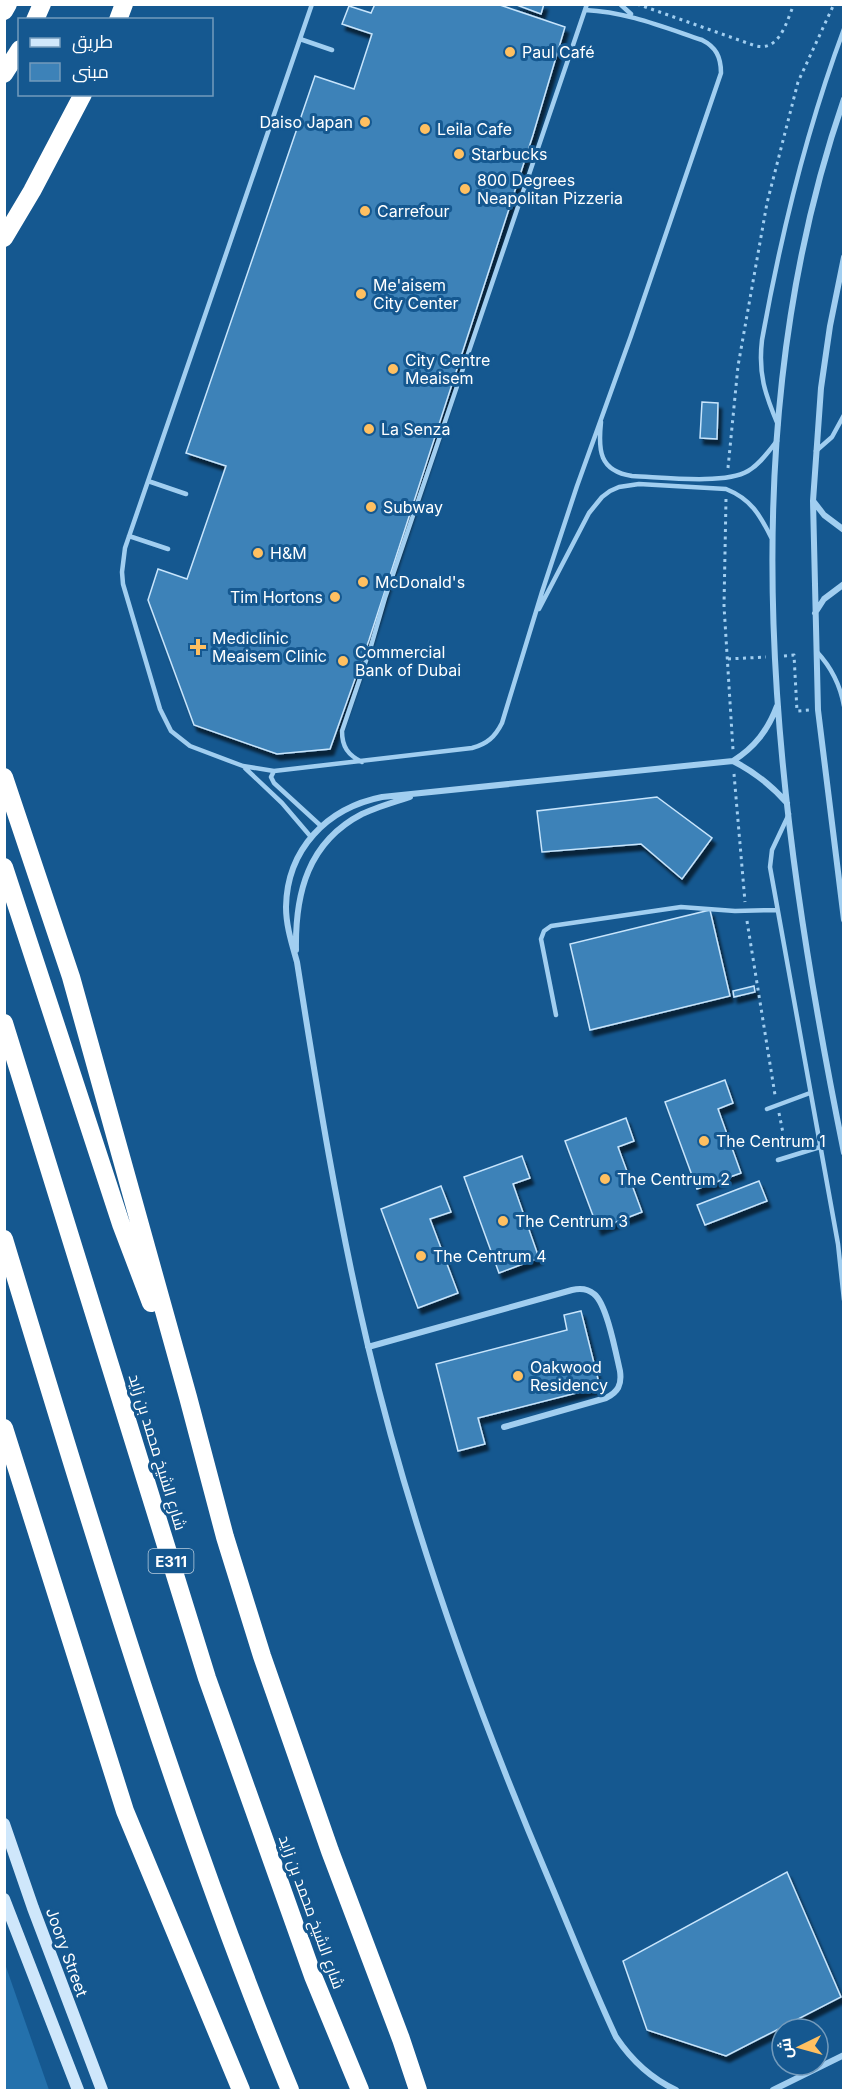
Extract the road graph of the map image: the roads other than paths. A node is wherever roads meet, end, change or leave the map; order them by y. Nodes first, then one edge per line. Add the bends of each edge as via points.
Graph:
1 (8, 4) edge
2 (42, 4) edge
3 (312, 4) edge
4 (620, 4) edge
5 (586, 7) edge
6 (4, 11) edge
7 (36, 18) edge
8 (638, 18) junction
9 (843, 29) edge
10 (300, 39) junction
11 (332, 50) dead end
12 (18, 52) edge
13 (4, 74) edge
14 (81, 96) edge
15 (843, 99) edge
16 (4, 238) edge
17 (843, 257) edge
18 (602, 413) junction
19 (843, 416) edge
20 (778, 425) junction
21 (777, 441) junction
22 (816, 452) junction
23 (148, 481) junction
24 (186, 494) dead end
25 (813, 501) junction
26 (843, 530) edge
27 (129, 536) junction
28 (771, 537) junction
29 (168, 549) dead end
30 (843, 584) edge
31 (815, 613) junction
32 (537, 614) junction
33 (817, 652) junction
34 (777, 706) junction
35 (843, 706) edge
36 (362, 762) junction
37 (733, 762) junction
38 (243, 766) junction
39 (274, 771) junction
40 (4, 777) edge
41 (419, 794) junction
42 (787, 803) junction
43 (789, 814) junction
44 (321, 826) junction
45 (311, 837) junction
46 (4, 867) edge
47 (777, 910) junction
48 (843, 920) edge
49 (297, 962) junction
50 (556, 1015) dead end
51 (4, 1023) edge
52 (810, 1094) junction
53 (767, 1109) dead end
54 (820, 1147) junction
55 (843, 1153) edge
56 (778, 1160) dead end
57 (4, 1239) edge
58 (843, 1300) edge
59 (368, 1347) junction
60 (188, 1397) junction
61 (504, 1427) dead end
62 (4, 1428) edge
63 (4, 1824) edge
64 (4, 1899) edge
65 (401, 2039) junction
66 (843, 2055) edge
67 (78, 2091) edge
68 (102, 2091) edge
69 (242, 2091) edge
70 (290, 2091) edge
71 (360, 2091) edge
72 (418, 2091) edge
73 (428, 2091) edge
74 (676, 2091) edge
75 (773, 2091) edge

1 - 6 highway
2 - 7 highway
3 - 10 lane
4 - 8 lane
5 - 8 lane
5 - 36 lane via 342,731 346,750
8 - 18 lane via 709,44 718,54 721,73
9 - 20 lane via 797,172 762,340 762,384
10 - 11 lane
10 - 23 lane
12 - 13 highway
14 - 16 highway
15 - 20 street via 798,270
17 - 22 street via 827,347
18 - 21 lane via 600,450 611,469 621,474 736,476 753,468
18 - 32 lane
19 - 22 lane via 832,437
20 - 21 street
21 - 28 street
22 - 25 street
23 - 24 lane
23 - 27 lane
25 - 26 street
25 - 31 street
27 - 29 lane
27 - 38 lane via 122,560 123,584 165,720 190,746
28 - 32 lane via 753,505 726,489 639,484 619,487 602,497 589,513
28 - 34 street
30 - 31 street via 824,599
31 - 33 street
32 - 36 lane via 502,723 491,740 472,748
33 - 35 lane via 833,671
33 - 48 street via 818,710
34 - 37 street via 765,732
34 - 42 street
36 - 39 lane
37 - 41 street
37 - 42 street via 757,775
38 - 39 lane
38 - 45 lane
39 - 44 lane via 274,783
40 - 60 highway via 71,976
41 - 44 street via 368,800 343,810
41 - 49 street via 350,822 326,842 306,876 299,898
42 - 43 street
43 - 47 lane via 770,859
43 - 55 street via 800,909
44 - 45 street
45 - 49 street via 295,865 287,896 287,922
46 - 60 highway via 124,1233
47 - 50 lane via 681,908 551,926 542,939
47 - 52 lane
49 - 59 street via 347,1254
51 - 71 highway, شارع الشيخ محمد بن زايد / E311 via 207,1678 314,1976
52 - 53 lane
52 - 54 lane
54 - 56 lane
54 - 58 lane via 838,1244
57 - 70 highway via 148,1702 215,1896
59 - 61 street via 572,1290 594,1294 603,1306 618,1360 619,1388 606,1398
59 - 74 street via 435,1584 512,1792 616,2037 644,2070
60 - 65 highway via 262,1656
62 - 69 highway via 124,1811
63 - 68 street, Joory Street
64 - 67 street
65 - 72 highway
65 - 73 highway
66 - 75 street

